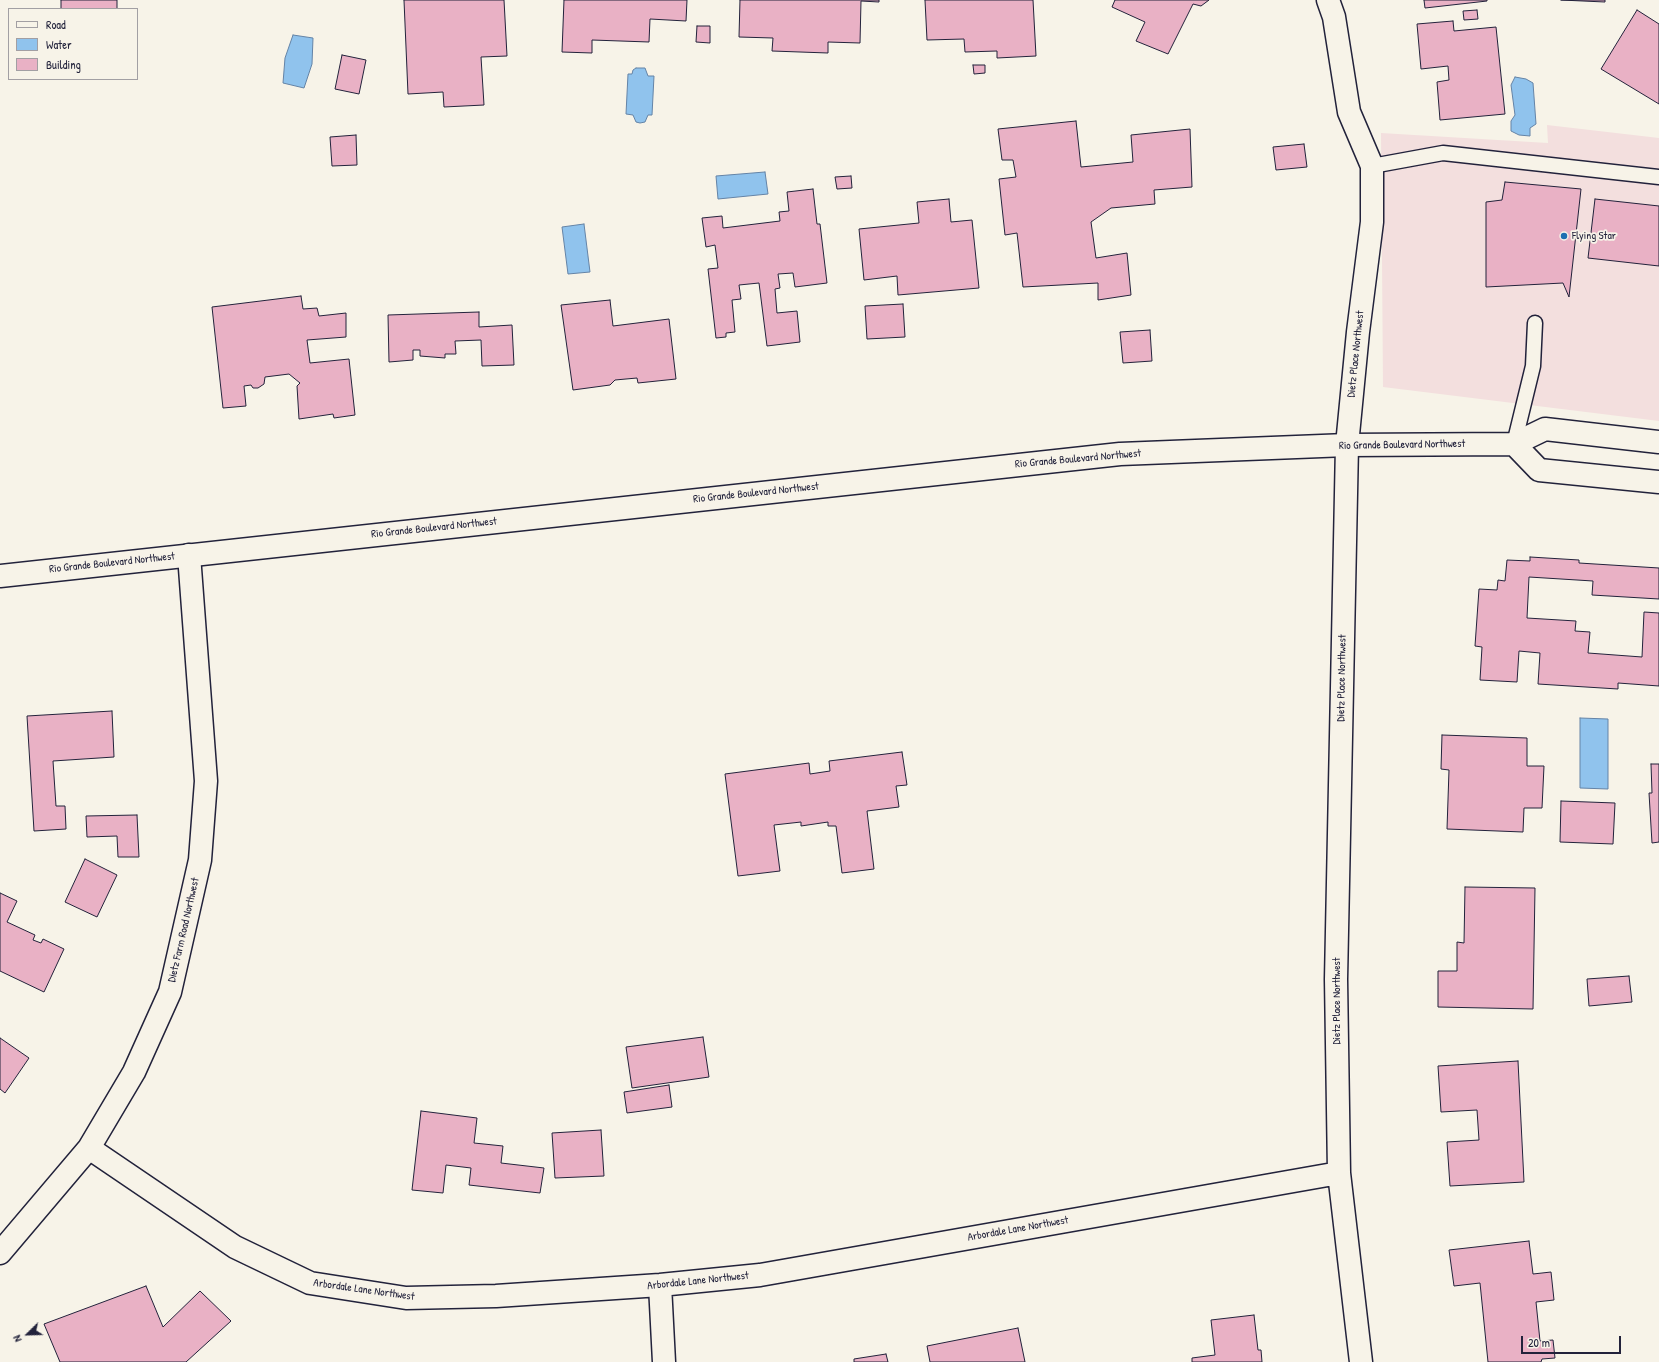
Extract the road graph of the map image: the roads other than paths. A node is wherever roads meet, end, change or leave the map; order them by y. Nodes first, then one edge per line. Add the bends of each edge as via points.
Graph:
1 (1328, 0) edge
2 (1372, 166) junction
3 (1659, 177) edge
4 (1536, 323) dead end
5 (1659, 442) edge
6 (1514, 444) junction
7 (1347, 445) junction
8 (1659, 482) edge
9 (189, 555) junction
10 (0, 576) edge
11 (89, 1148) junction
12 (1339, 1173) junction
13 (0, 1253) edge
14 (660, 1285) junction
15 (664, 1362) edge
16 (1361, 1362) edge

1 - 2 street, Dietz Place Northwest via 1334,16 1349,112
2 - 3 lane via 1443,153
2 - 7 street, Dietz Place Northwest via 1372,222
4 - 6 lane via 1533,366
5 - 6 street, Rio Grande Boulevard Northwest via 1545,429
6 - 7 street, Rio Grande Boulevard Northwest
6 - 8 street via 1539,470
7 - 9 street, Rio Grande Boulevard Northwest via 1120,454
7 - 12 street, Dietz Place Northwest via 1336,978
9 - 10 street, Rio Grande Boulevard Northwest
9 - 11 street, Dietz Farm Road Northwest via 206,781 200,860 170,992 134,1072
11 - 13 street, Dietz Farm Road Northwest
11 - 14 street, Arbordale Lane Northwest via 235,1247 310,1283 406,1298 496,1296
12 - 14 street, Arbordale Lane Northwest via 760,1274
12 - 16 street, Dietz Place Northwest
14 - 15 street

